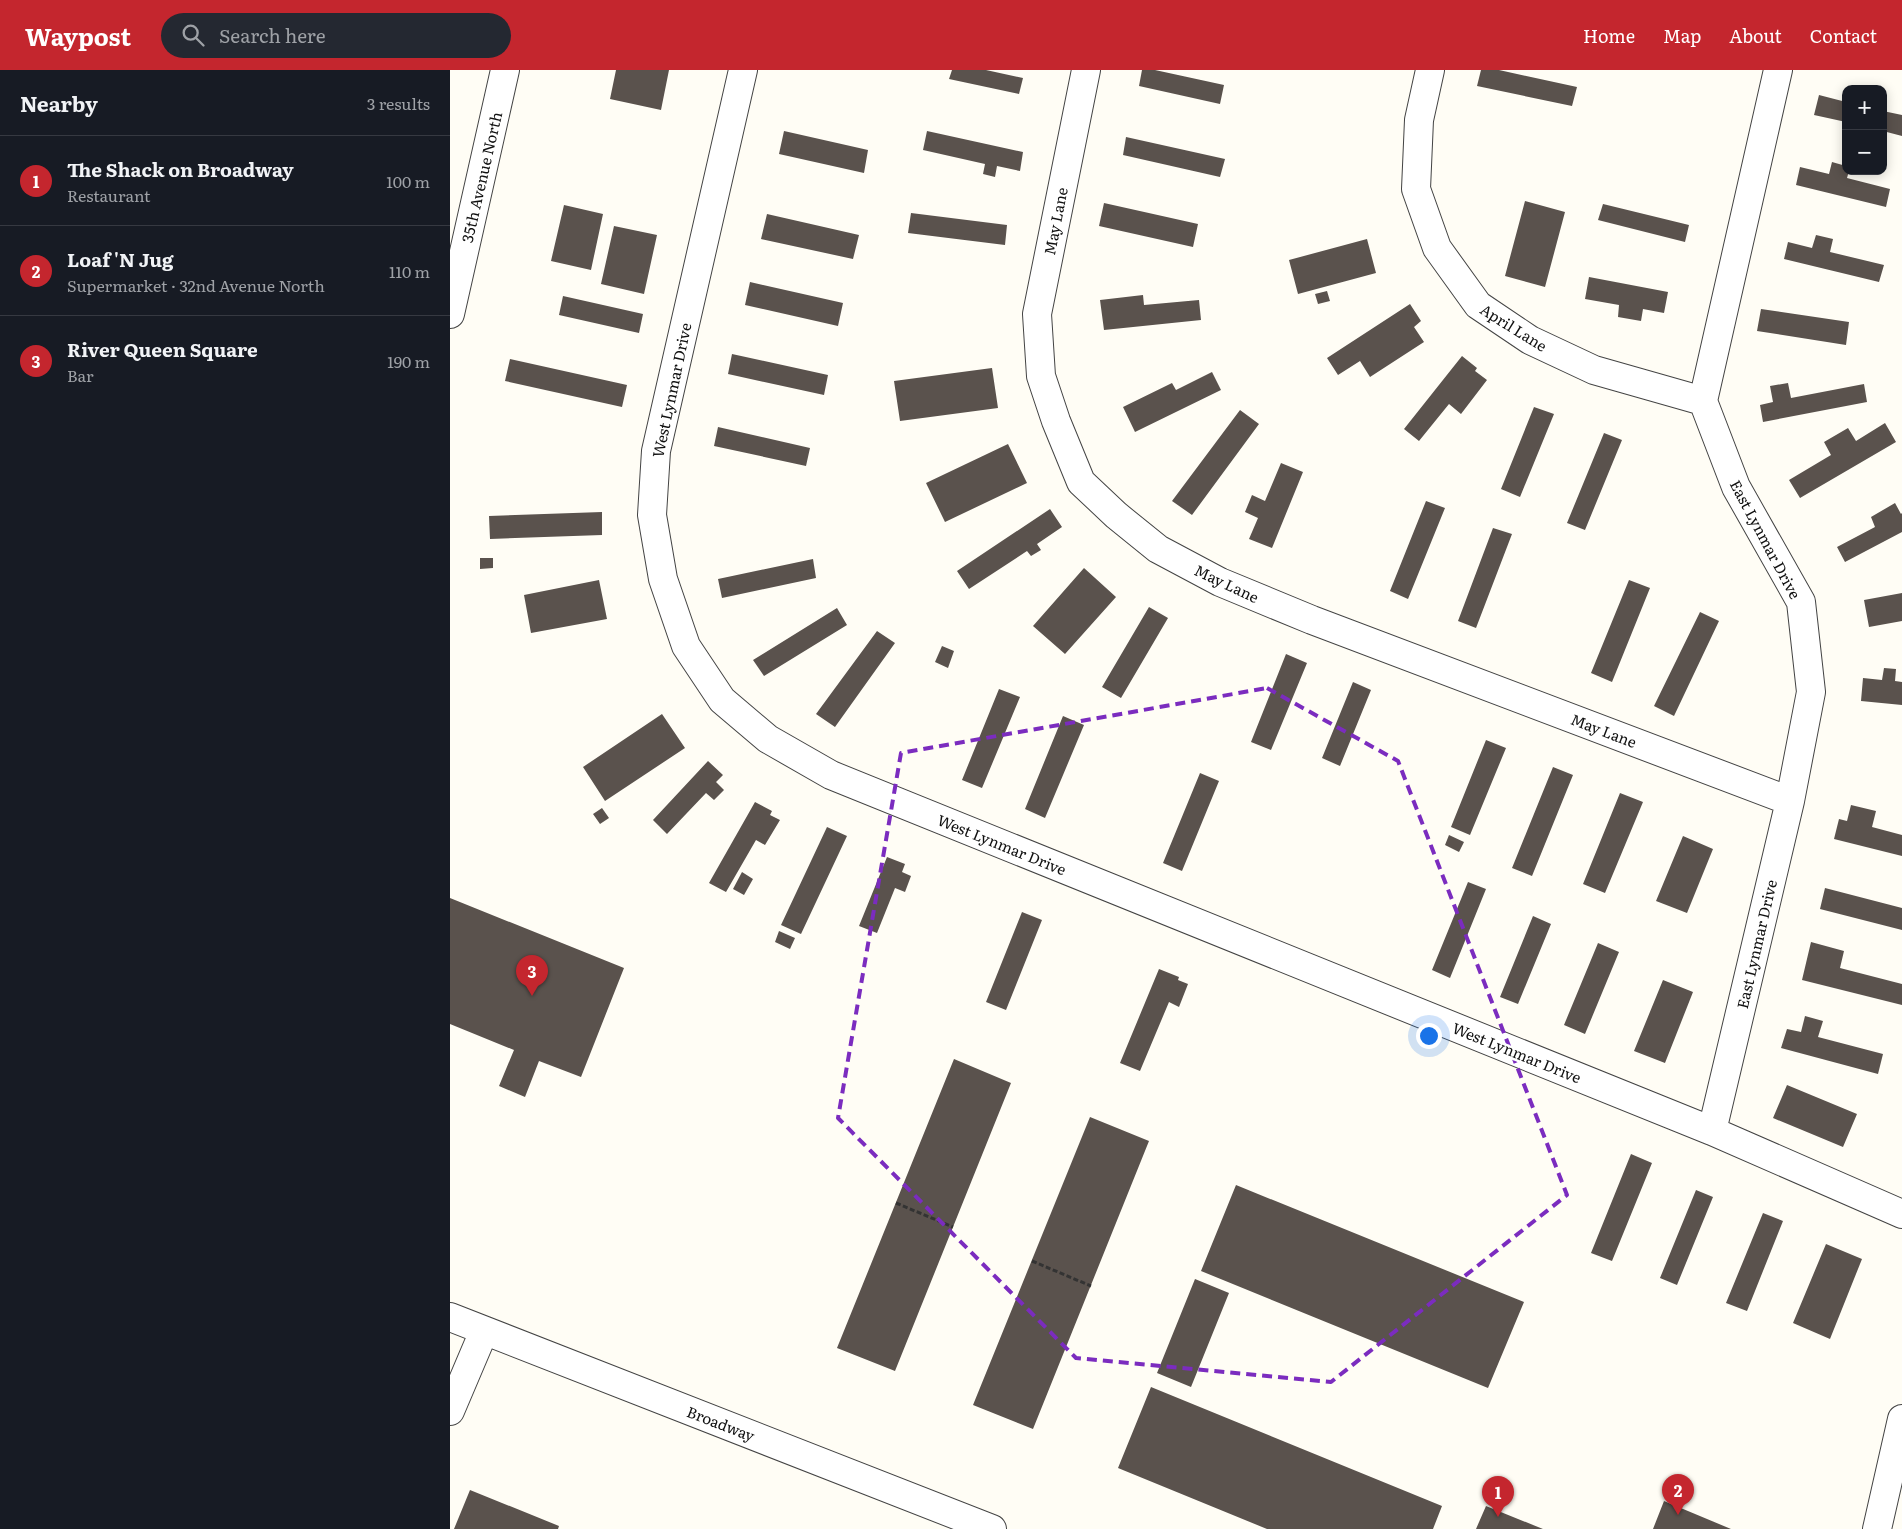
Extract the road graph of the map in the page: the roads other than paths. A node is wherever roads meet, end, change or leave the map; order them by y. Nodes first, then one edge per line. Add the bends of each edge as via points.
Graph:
1 (505, 70) edge
2 (743, 70) edge
3 (1086, 70) edge
4 (1430, 70) edge
5 (1778, 70) edge
6 (450, 314) edge
7 (1703, 400) junction
8 (1790, 801) junction
9 (1712, 1130) junction
10 (1902, 1214) edge
11 (450, 1317) edge
12 (484, 1331) junction
13 (450, 1411) edge
14 (1902, 1419) edge
15 (992, 1529) edge
16 (1877, 1529) edge

1 - 6 street, 35th Avenue North
2 - 9 street, West Lynmar Drive via 656,451 652,515 663,579 686,646 722,700 768,739 831,776
3 - 8 street, May Lane via 1037,314 1041,376 1081,482 1158,549 1220,582
4 - 7 street, April Lane via 1419,120 1416,189 1437,248 1478,305 1530,340 1594,370
5 - 7 street
7 - 8 street, East Lynmar Drive via 1736,487 1801,602 1811,692
8 - 9 street, East Lynmar Drive
9 - 10 street, West Lynmar Drive
11 - 12 street, Broadway
12 - 13 street
12 - 15 street, Broadway
14 - 16 street

